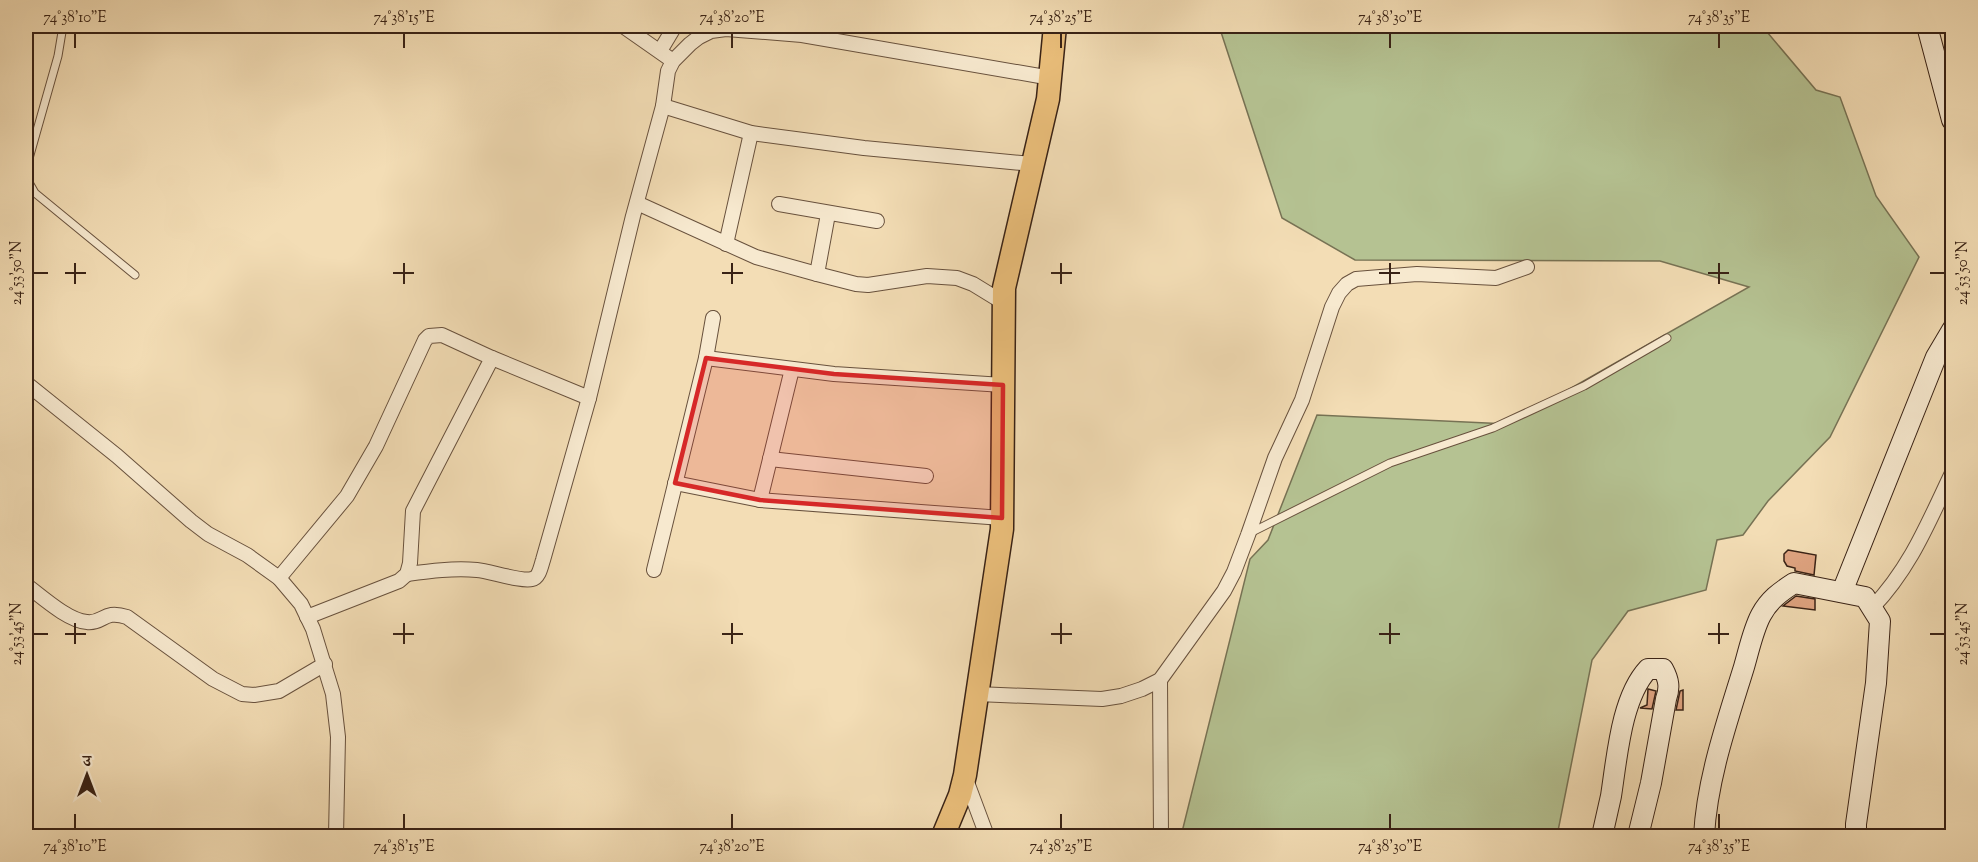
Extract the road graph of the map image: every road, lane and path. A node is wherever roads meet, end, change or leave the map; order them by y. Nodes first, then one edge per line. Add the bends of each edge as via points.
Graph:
1 (63, 26) edge
2 (622, 26) edge
3 (675, 26) edge
4 (1056, 26) edge
5 (1927, 26) edge
6 (782, 30) edge
7 (660, 51) junction
8 (673, 61) junction
9 (1051, 78) junction
10 (663, 106) junction
11 (1953, 120) edge
12 (751, 133) junction
13 (1032, 164) junction
14 (637, 204) junction
15 (779, 204) dead end
16 (828, 214) junction
17 (877, 221) dead end
18 (726, 244) junction
19 (1527, 267) dead end
20 (817, 274) junction
21 (135, 275) dead end
22 (1004, 303) junction
23 (713, 318) dead end
24 (1951, 336) edge
25 (1667, 338) dead end
26 (492, 358) junction
27 (706, 358) junction
28 (792, 369) junction
29 (26, 383) edge
30 (1003, 385) junction
31 (589, 398) junction
32 (770, 459) junction
33 (1953, 473) edge
34 (926, 476) dead end
35 (675, 483) junction
36 (760, 500) junction
37 (1002, 519) junction
38 (1248, 535) junction
39 (654, 570) dead end
40 (407, 574) junction
41 (279, 578) junction
42 (26, 585) edge
43 (1842, 592) junction
44 (1872, 608) junction
45 (307, 617) junction
46 (325, 664) junction
47 (1160, 680) junction
48 (977, 694) junction
49 (965, 775) junction
50 (336, 837) edge
51 (943, 837) edge
52 (987, 837) edge
53 (1161, 837) edge
54 (1602, 837) edge
55 (1638, 837) edge
56 (1704, 837) edge
57 (1856, 837) edge

1 - 21 lane via 27,179 35,193
2 - 7 street
3 - 7 street
4 - 9 main road
5 - 11 street
6 - 8 street via 711,31
6 - 9 street
7 - 8 street
8 - 10 street
9 - 13 main road
10 - 12 street
10 - 14 street
12 - 13 street
12 - 18 street
13 - 22 main road
14 - 18 street
14 - 31 street
15 - 16 street
16 - 17 street
16 - 20 street
18 - 20 street
19 - 38 street via 1496,278 1400,274 1356,279 1347,284 1332,307 1302,400 1275,458
20 - 22 street via 868,285 913,277 957,278
22 - 30 main road
23 - 27 street
24 - 43 street via 1936,357
25 - 38 lane via 1584,386 1493,428 1390,463
26 - 31 street
26 - 40 street via 412,512
26 - 41 street via 442,335 425,340 376,446 347,496
27 - 28 street
27 - 35 street
28 - 30 street
28 - 32 street
29 - 41 street via 191,521
30 - 37 main road
31 - 40 street via 536,577 524,579 460,569
32 - 34 street
32 - 36 street
33 - 44 street via 1909,562
35 - 36 street
35 - 39 street
36 - 37 street
37 - 48 main road
38 - 47 street via 1224,591
40 - 45 street via 399,581
41 - 45 street
42 - 46 street via 66,614 85,622 116,613 127,617 213,679 242,694 279,691
43 - 44 street via 1865,597
43 - 56 street via 1794,583 1775,596 1761,616 1717,759
44 - 57 street via 1880,621 1876,683
45 - 46 street
46 - 50 street via 338,737
47 - 48 street via 1142,690 1102,699
47 - 53 street
48 - 49 main road
49 - 51 main road
49 - 52 street
54 - 55 street via 1618,744 1638,680 1648,669 1663,669 1670,689

